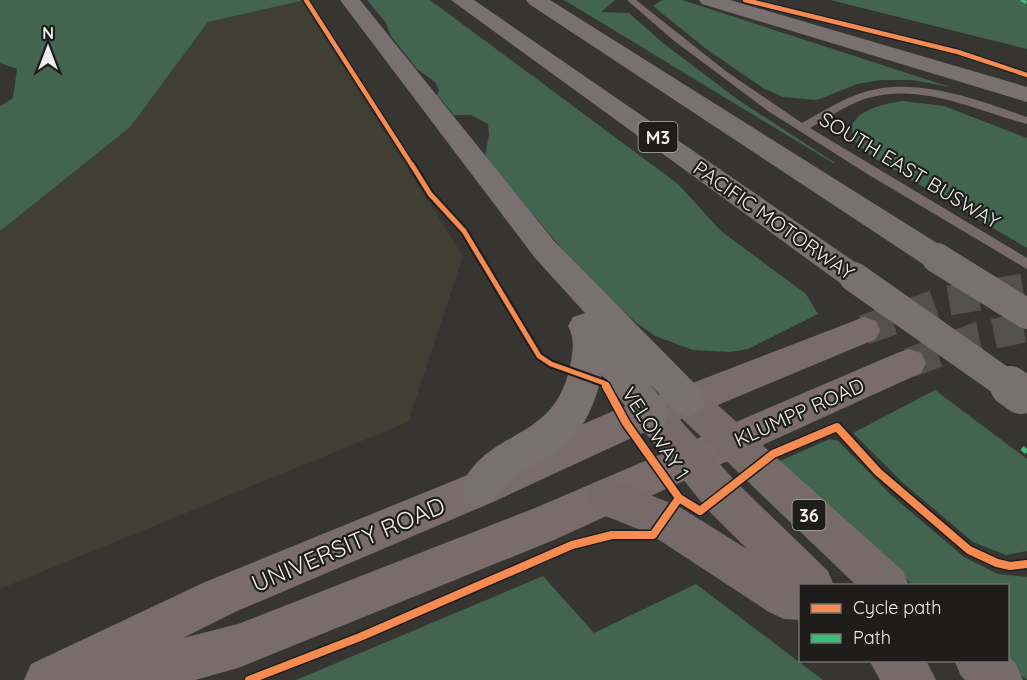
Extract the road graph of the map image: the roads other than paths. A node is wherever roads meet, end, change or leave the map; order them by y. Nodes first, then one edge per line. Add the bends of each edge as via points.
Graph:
1 (350, 0) edge
2 (461, 0) edge
3 (536, 0) edge
4 (709, 0) edge
5 (635, 4) edge
6 (1027, 95) edge
7 (968, 104) junction
8 (1027, 121) edge
9 (803, 127) junction
10 (1027, 132) edge
11 (545, 250) junction
12 (1027, 264) edge
13 (1027, 314) edge
14 (864, 330) tunnel mouth
15 (590, 335) junction
16 (909, 363) tunnel mouth
17 (1024, 396) edge
18 (688, 401) junction
19 (652, 414) junction
20 (731, 443) junction
21 (688, 459) junction
22 (479, 489) junction
23 (607, 497) junction
24 (812, 584) edge
25 (887, 584) edge
26 (799, 599) edge
27 (894, 662) edge
28 (979, 662) edge
29 (47, 680) edge
30 (109, 680) edge
31 (913, 680) edge
32 (1000, 680) edge

1 - 11 highway
2 - 17 highway, PACIFIC MOTORWAY / M3, bridge
3 - 13 highway, M3, bridge
4 - 6 highway
5 - 9 lane, SOUTH EAST BUSWAY via 684,45
7 - 8 lane, SOUTH EAST BUSWAY
7 - 9 lane, SOUTH EAST BUSWAY via 919,91 877,92
7 - 10 lane, SOUTH EAST BUSWAY
9 - 12 lane, SOUTH EAST BUSWAY
11 - 15 highway via 568,305
11 - 18 highway
14 - 18 street
15 - 19 highway
15 - 22 highway via 589,361 580,397 568,416 553,433 503,463
16 - 20 street, KLUMPP ROAD
18 - 19 street
18 - 20 main road, 36
19 - 21 main road
19 - 22 street, UNIVERSITY ROAD
20 - 21 street, KLUMPP ROAD
20 - 25 main road, 36
21 - 23 street
21 - 24 main road
22 - 29 street, UNIVERSITY ROAD via 220,597
23 - 26 main road via 664,520 784,597
23 - 30 street via 238,646
27 - 31 main road
28 - 32 main road

